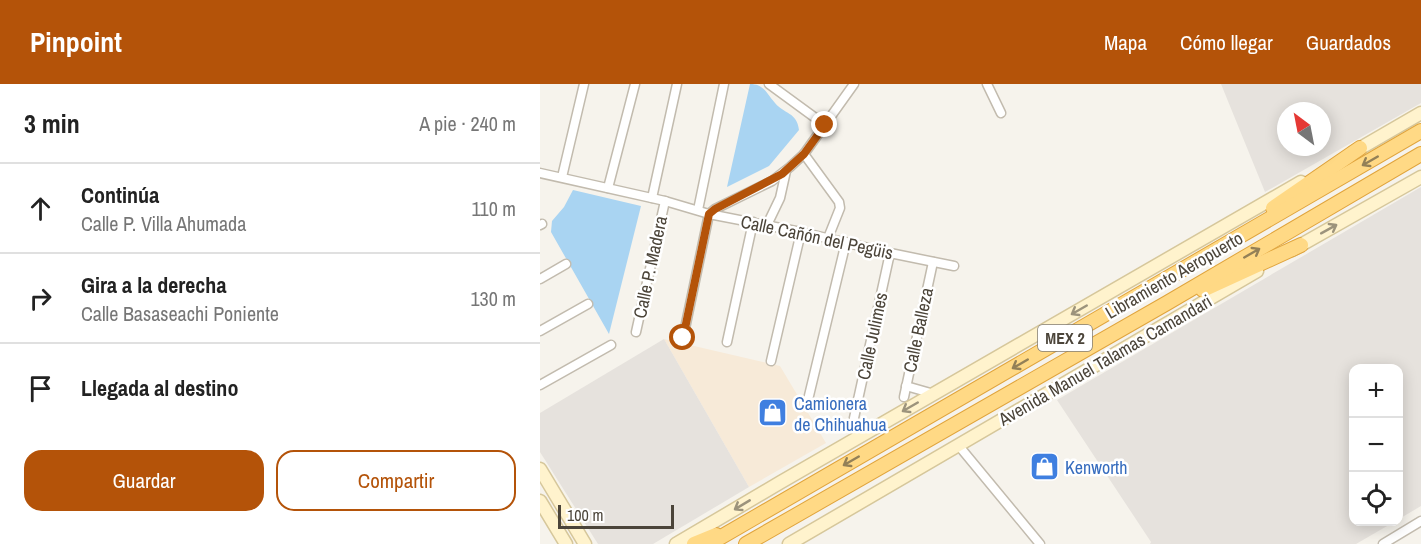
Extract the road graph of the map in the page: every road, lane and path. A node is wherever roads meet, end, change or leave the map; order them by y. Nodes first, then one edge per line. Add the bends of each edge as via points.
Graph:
1 (584, 84) edge
2 (635, 84) edge
3 (677, 84) edge
4 (724, 84) edge
5 (769, 84) edge
6 (854, 84) edge
7 (987, 84) edge
8 (1001, 113) dead end
9 (1421, 113) edge
10 (825, 125) junction
11 (1421, 131) edge
12 (1360, 148) junction
13 (804, 154) junction
14 (1421, 154) edge
15 (786, 171) junction
16 (540, 173) edge
17 (562, 177) junction
18 (1421, 177) edge
19 (608, 188) junction
20 (652, 198) junction
21 (664, 201) junction
22 (698, 210) junction
23 (709, 214) junction
24 (753, 222) junction
25 (766, 225) junction
26 (801, 232) junction
27 (828, 238) junction
28 (846, 242) junction
29 (1301, 245) junction
30 (890, 253) junction
31 (1212, 253) junction
32 (933, 262) junction
33 (566, 264) dead end
34 (954, 266) dead end
35 (540, 279) edge
36 (1167, 303) junction
37 (588, 304) dead end
38 (540, 332) edge
39 (636, 332) dead end
40 (683, 338) dead end
41 (727, 342) dead end
42 (611, 345) dead end
43 (771, 361) dead end
44 (540, 385) edge
45 (906, 386) junction
46 (934, 393) junction
47 (904, 397) dead end
48 (807, 404) dead end
49 (854, 418) dead end
50 (959, 446) junction
51 (540, 469) edge
52 (554, 492) junction
53 (540, 501) edge
54 (748, 521) junction
55 (1421, 522) edge
56 (566, 544) edge
57 (585, 544) edge
58 (676, 544) edge
59 (694, 544) edge
60 (709, 544) edge
61 (746, 544) edge
62 (789, 544) edge
63 (1040, 544) edge
64 (1383, 544) edge

1 - 17 street
2 - 19 street
3 - 20 street
4 - 22 street
5 - 10 street
6 - 10 street
7 - 8 street
9 - 12 main road
10 - 13 street
11 -> 31 highway, Libramiento Aeropuerto / MEX 2
12 - 31 highway
12 -> 46 main road
13 - 15 street
13 - 27 street via 840,202
36 -> 14 highway, Libramiento Aeropuerto / MEX 2
15 - 23 street
15 - 25 street via 780,198
16 - 17 street, Calle Cañón del Pegüis
17 - 19 street, Calle Cañón del Pegüis
29 -> 18 main road, Avenida Manuel Talamas Camandari
19 - 20 street, Calle Cañón del Pegüis
20 - 21 street, Calle Cañón del Pegüis
21 - 22 street, Calle Cañón del Pegüis
21 - 39 street, Calle P. Madera
22 - 23 street, Calle Cañón del Pegüis
23 - 24 street, Calle Cañón del Pegüis
23 - 40 street
24 - 25 street, Calle Cañón del Pegüis
24 - 41 street
25 - 26 street, Calle Cañón del Pegüis
26 - 27 street, Calle Cañón del Pegüis
26 - 43 street
27 - 28 street, Calle Cañón del Pegüis
28 - 30 street, Calle Cañón del Pegüis
28 - 48 street
29 - 36 highway
29 - 50 main road, Avenida Manuel Talamas Camandari
30 - 32 street, Calle Cañón del Pegüis
30 - 49 street, Calle Julimes
31 -> 54 highway, Libramiento Aeropuerto / MEX 2
32 - 34 street, Calle Cañón del Pegüis
32 - 45 street, Calle Balleza
33 - 35 street
36 - 61 highway, Libramiento Aeropuerto / MEX 2
37 - 38 street
42 - 44 street
45 - 46 street
45 - 47 street, Calle Balleza
46 -> 58 main road
50 - 62 main road, Avenida Manuel Talamas Camandari
50 - 63 street
51 - 52 main road
52 - 53 main road
52 - 57 main road
53 - 56 main road
54 - 59 highway
54 - 60 highway, Libramiento Aeropuerto / MEX 2
55 - 64 street

